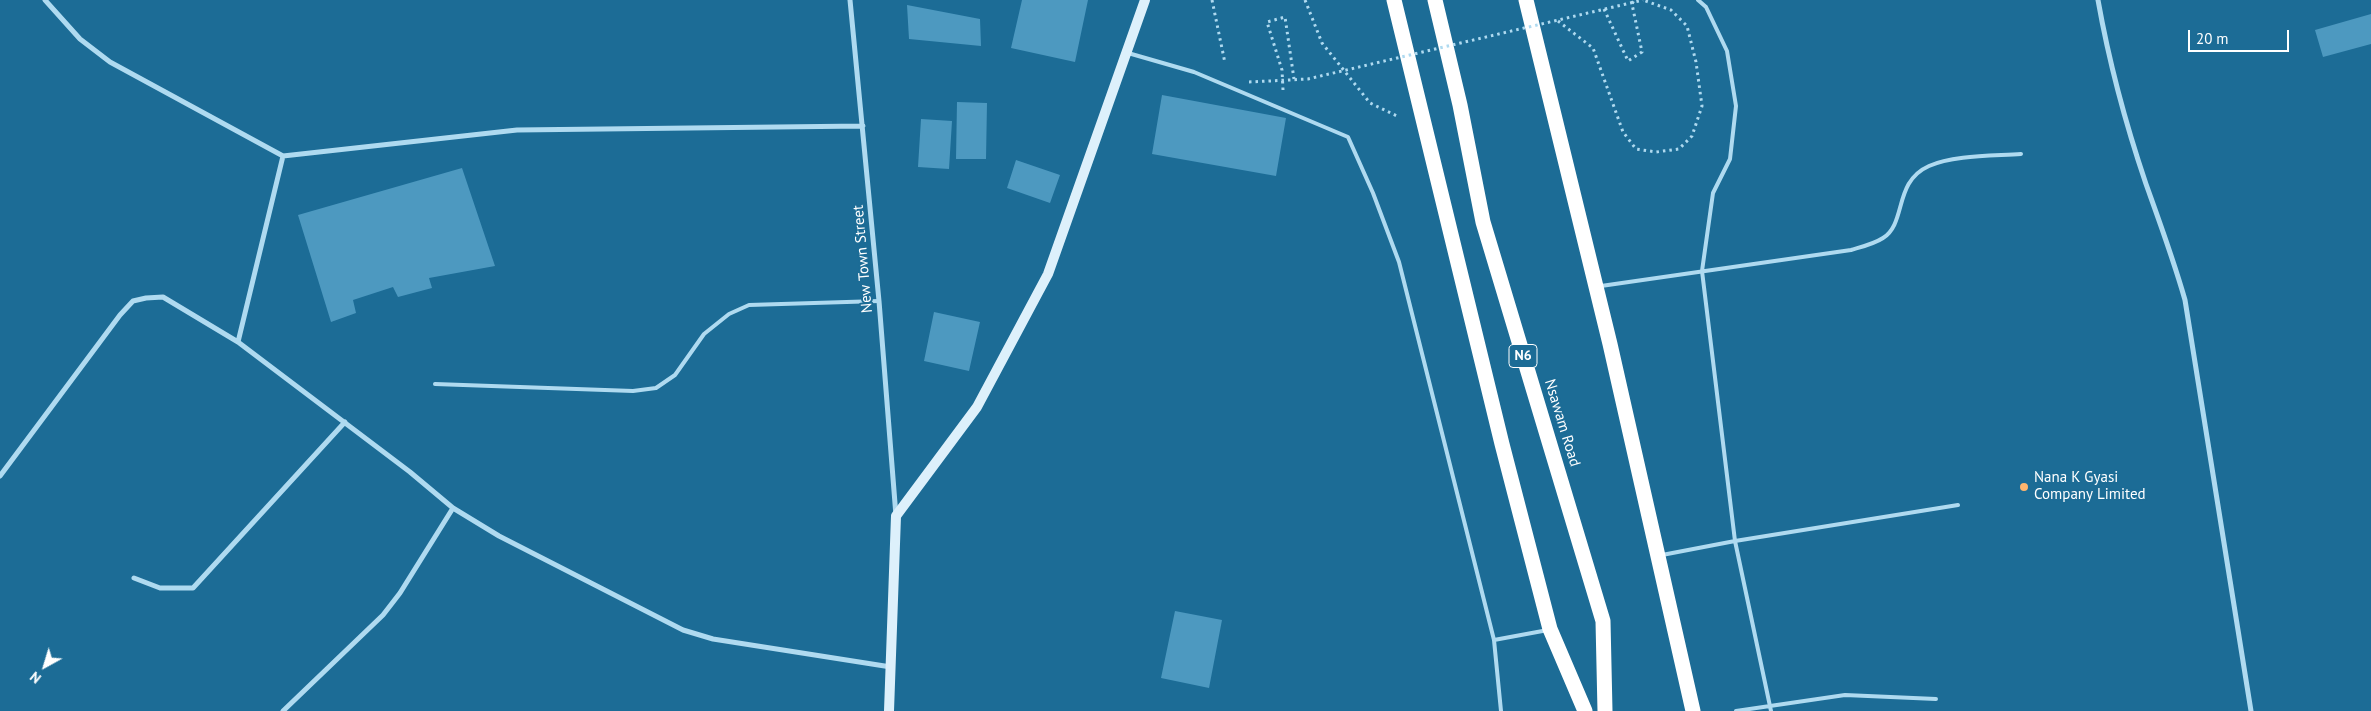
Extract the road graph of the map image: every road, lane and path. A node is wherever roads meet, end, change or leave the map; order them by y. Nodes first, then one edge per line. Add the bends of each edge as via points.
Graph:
1 (45, 0) edge
2 (850, 0) edge
3 (1145, 0) edge
4 (1212, 0) edge
5 (1305, 0) edge
6 (1394, 0) edge
7 (1435, 0) edge
8 (1526, 0) edge
9 (1634, 0) edge
10 (1643, 0) edge
11 (1698, 0) edge
12 (2098, 0) edge
13 (1604, 9) junction
14 (1555, 18) dead end
15 (1126, 53) junction
16 (1226, 66) dead end
17 (1282, 70) dead end
18 (1240, 78) dead end
19 (1294, 79) junction
20 (863, 126) junction
21 (1424, 129) junction
22 (2021, 154) dead end
23 (283, 156) junction
24 (1702, 271) junction
25 (1596, 286) junction
26 (879, 301) junction
27 (238, 342) junction
28 (435, 384) dead end
29 (344, 422) junction
30 (0, 476) edge
31 (1958, 506) dead end
32 (453, 508) junction
33 (896, 516) junction
34 (1735, 541) junction
35 (1658, 556) junction
36 (134, 578) dead end
37 (1550, 630) junction
38 (1494, 640) junction
39 (892, 667) junction
40 (1936, 699) dead end
41 (1770, 709) edge
42 (283, 711) edge
43 (889, 711) edge
44 (1501, 711) edge
45 (1585, 711) edge
46 (1605, 711) edge
47 (1693, 711) edge
48 (1736, 711) edge
49 (2251, 711) edge

1 - 23 street via 80,39 110,62
2 - 20 street, New Town Street
3 - 15 street
4 - 16 path
5 - 21 path via 1322,43 1370,103
6 - 21 highway
7 - 46 highway, Nsawam Road / N6 via 1483,222 1603,621
8 - 25 highway
9 - 13 path via 1632,4 1642,52 1628,61
10 - 13 path, bridge
10 - 14 path via 1671,10 1687,26 1696,62 1702,106 1692,136 1679,149 1656,152 1636,149 1623,132 1592,48
11 - 24 lane via 1706,7 1727,51 1736,106 1730,159 1712,193
12 - 49 street via 2107,50 2185,300
13 - 19 path, bridge
15 - 33 street via 1048,274 977,407
15 - 38 lane via 1194,72 1348,137 1399,262
17 - 19 path via 1267,22 1285,18
18 - 19 path, bridge via 1249,82
20 - 23 street via 518,130
20 - 26 street, New Town Street
21 - 37 highway
22 - 24 lane via 1949,160 1928,166 1910,180 1892,227 1884,238 1850,250
23 - 27 street
24 - 25 lane
24 - 34 lane
25 - 35 highway
26 - 28 lane via 749,305 729,314 704,334 675,375 656,388 633,391
26 - 33 street, New Town Street
27 - 29 street
27 - 30 street via 163,297 133,301
29 - 32 street
29 - 36 street via 194,588 160,588
31 - 34 lane
32 - 39 street via 499,536 683,630 713,639
32 - 42 street via 400,594 383,615
33 - 39 street
34 - 35 lane
34 - 41 lane
35 - 47 highway
37 - 38 lane
37 - 45 highway
38 - 44 lane
39 - 43 street
40 - 41 lane via 1845,695
41 - 48 lane

